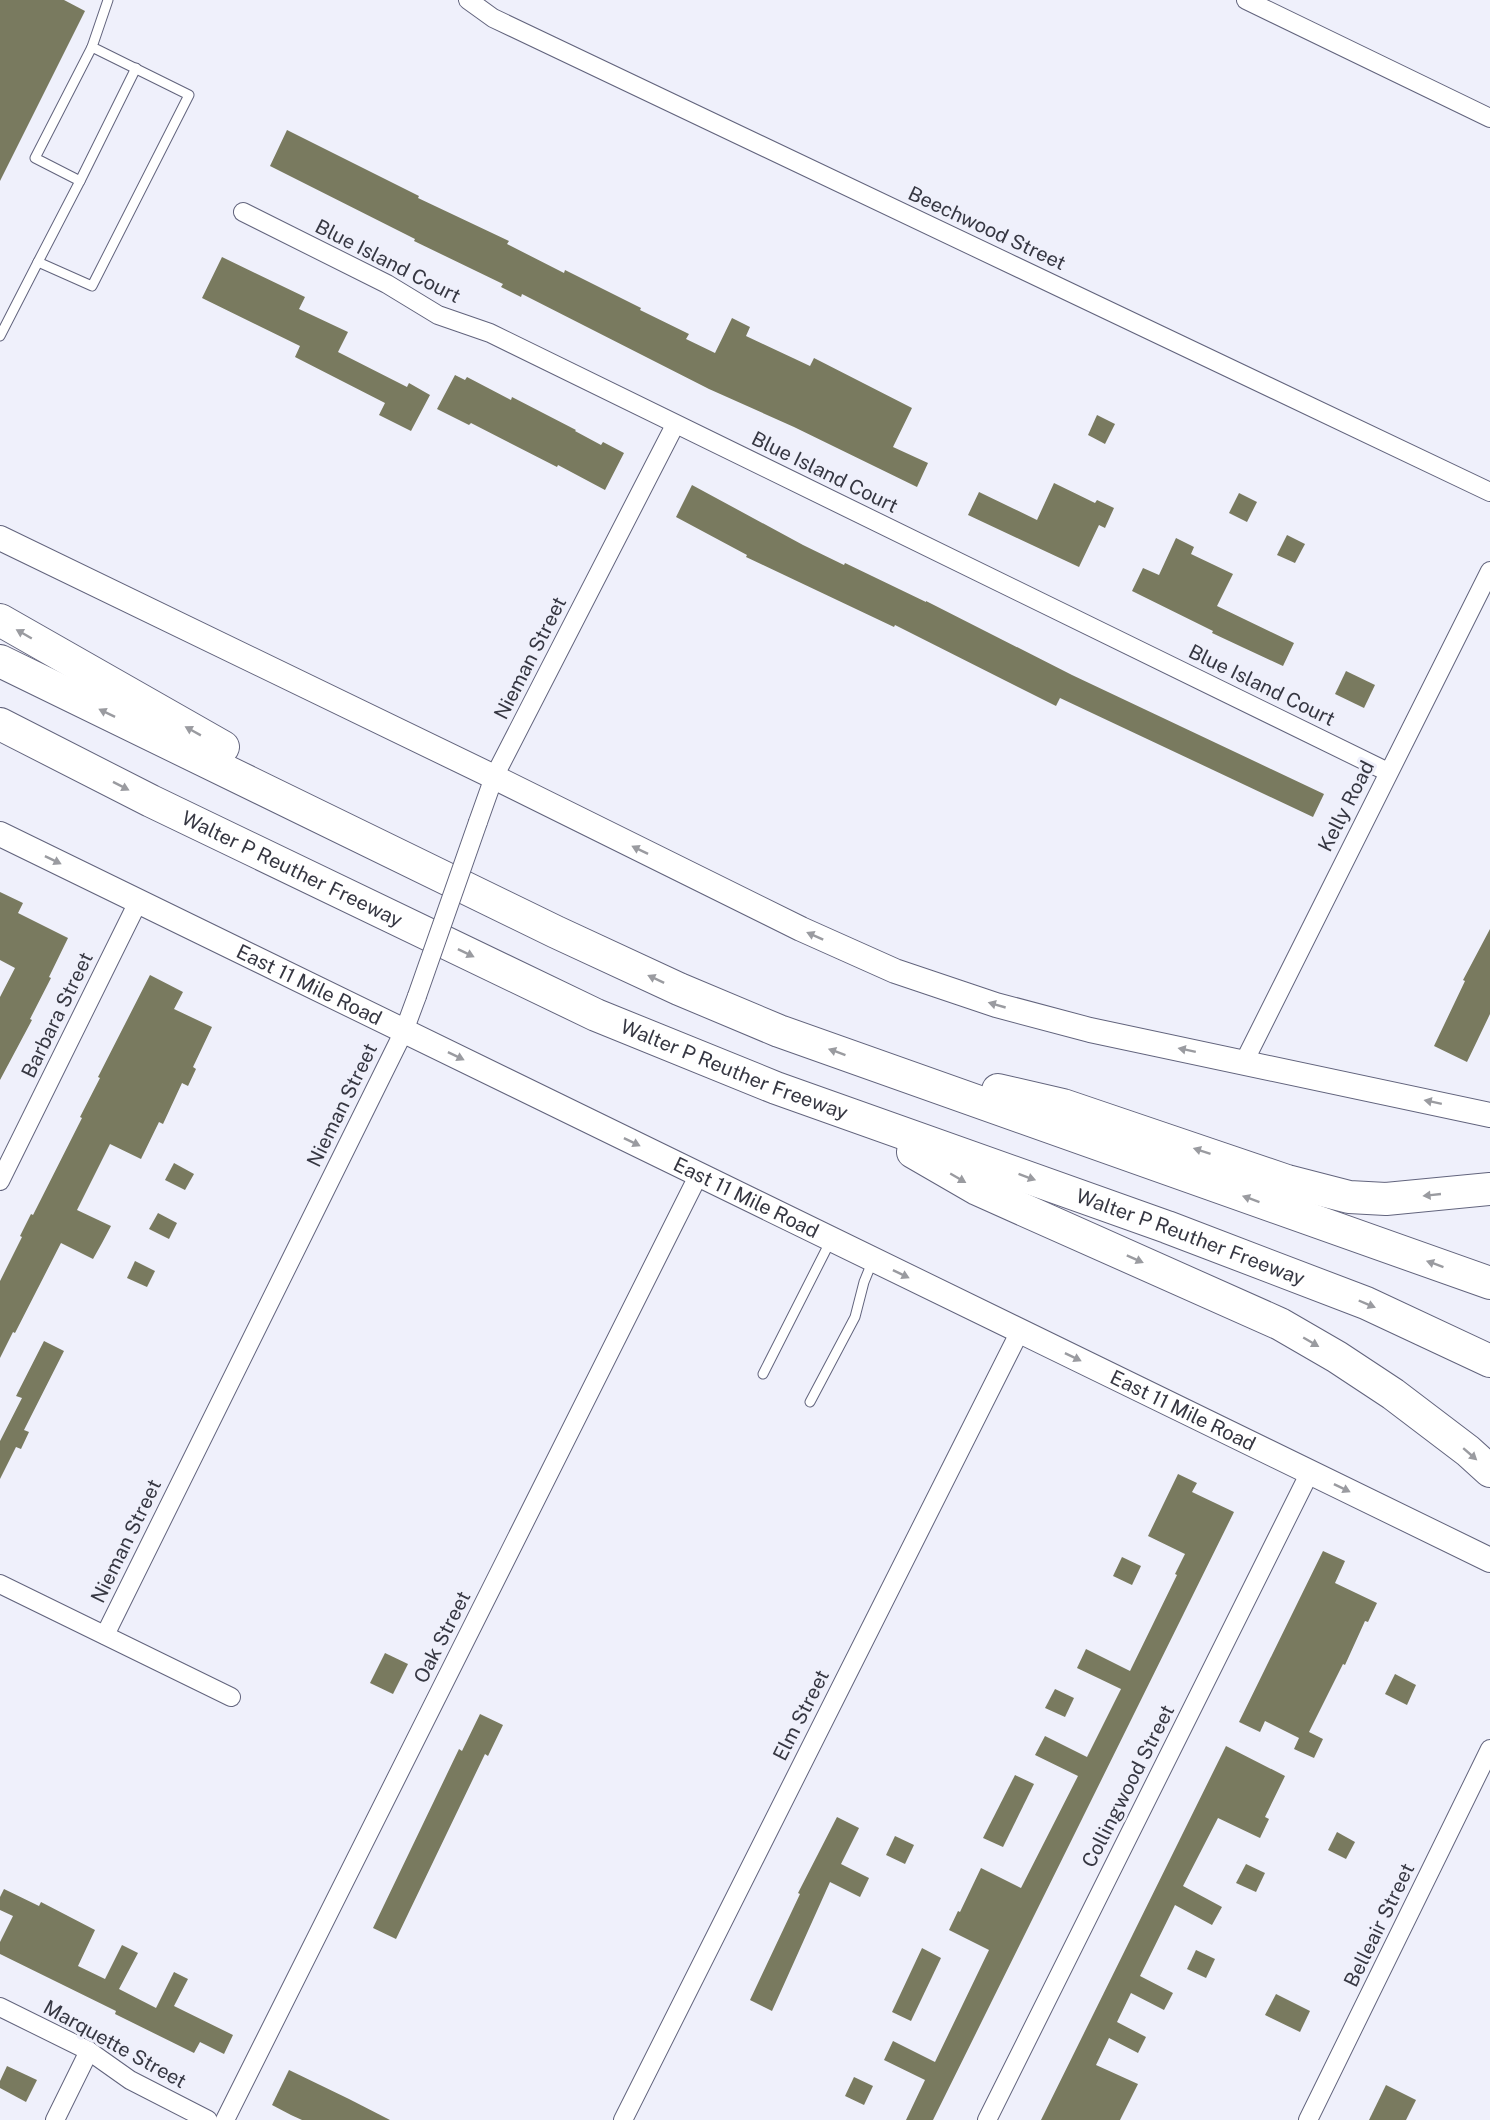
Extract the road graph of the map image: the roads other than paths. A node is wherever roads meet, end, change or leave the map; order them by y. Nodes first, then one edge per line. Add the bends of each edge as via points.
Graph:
1 (108, 0) edge
2 (468, 0) edge
3 (1246, 0) edge
4 (92, 47) junction
5 (136, 69) junction
6 (1490, 118) edge
7 (80, 181) junction
8 (243, 212) dead end
9 (38, 262) junction
10 (0, 336) edge
11 (675, 424) junction
12 (1490, 492) edge
13 (0, 538) edge
14 (1490, 571) edge
15 (0, 621) edge
16 (0, 661) edge
17 (0, 724) edge
18 (0, 738) edge
19 (69, 759) junction
20 (1388, 772) junction
21 (494, 777) junction
22 (0, 834) edge
23 (138, 902) junction
24 (556, 932) junction
25 (404, 1031) junction
26 (1244, 1062) junction
27 (892, 1071) junction
28 (1488, 1110) edge
29 (853, 1116) junction
30 (699, 1174) junction
31 (0, 1181) edge
32 (1490, 1189) edge
33 (831, 1240) junction
34 (873, 1260) junction
35 (1490, 1283) edge
36 (1020, 1331) junction
37 (1490, 1360) edge
38 (763, 1374) dead end
39 (810, 1402) dead end
40 (1490, 1471) edge
41 (1310, 1472) junction
42 (1490, 1560) edge
43 (0, 1584) edge
44 (105, 1635) junction
45 (231, 1697) dead end
46 (1490, 1749) edge
47 (0, 2007) edge
48 (89, 2051) junction
49 (55, 2120) edge
50 (208, 2120) edge
51 (225, 2120) edge
52 (623, 2120) edge
53 (987, 2120) edge
54 (1308, 2120) edge

1 - 4 lane
2 - 12 street, Beechwood Street via 504,23
3 - 6 street
4 - 5 lane
4 - 7 lane via 36,158
5 - 7 lane
5 - 9 lane via 189,94 103,265 92,286
7 - 9 lane
8 - 11 street, Blue Island Court via 387,284 438,315 490,333
9 - 10 lane
11 - 20 street, Blue Island Court
11 - 21 street, Nieman Street
13 - 21 main road
14 - 20 street, Kelly Road
24 -> 15 highway via 422,844 221,747
24 -> 16 highway
17 - 19 highway, Walter P Reuther Freeway
18 - 19 highway
19 -> 29 highway, Walter P Reuther Freeway via 596,1015
20 - 26 street, Kelly Road
21 - 25 street, Nieman Street, bridge
26 -> 21 main road via 1090,1030 996,1005 895,970 801,930
22 -> 23 main road, East 11 Mile Road
23 - 25 main road, East 11 Mile Road
23 - 31 street, Barbara Street
27 -> 24 highway via 779,1031
25 -> 30 main road, East 11 Mile Road
25 - 44 street, Nieman Street
28 -> 26 main road
32 -> 27 highway via 1386,1199 1349,1197 1287,1181 1063,1105 965,1082
35 -> 27 highway
29 -> 37 highway, Walter P Reuther Freeway via 1301,1278
29 -> 40 highway via 977,1189 1280,1324 1393,1394
30 - 33 main road, East 11 Mile Road
30 - 51 street, Oak Street
33 - 34 main road, East 11 Mile Road
33 - 38 lane
34 -> 36 main road, East 11 Mile Road
34 - 39 lane via 855,1317
36 -> 41 main road, East 11 Mile Road
36 - 52 street, Elm Street
41 -> 42 main road, East 11 Mile Road
41 - 53 street, Collingwood Street
43 - 44 street
44 - 45 street
46 - 54 street, Belleair Street
47 - 48 street, Marquette Street
48 - 49 street
48 - 50 street, Marquette Street via 130,2080

